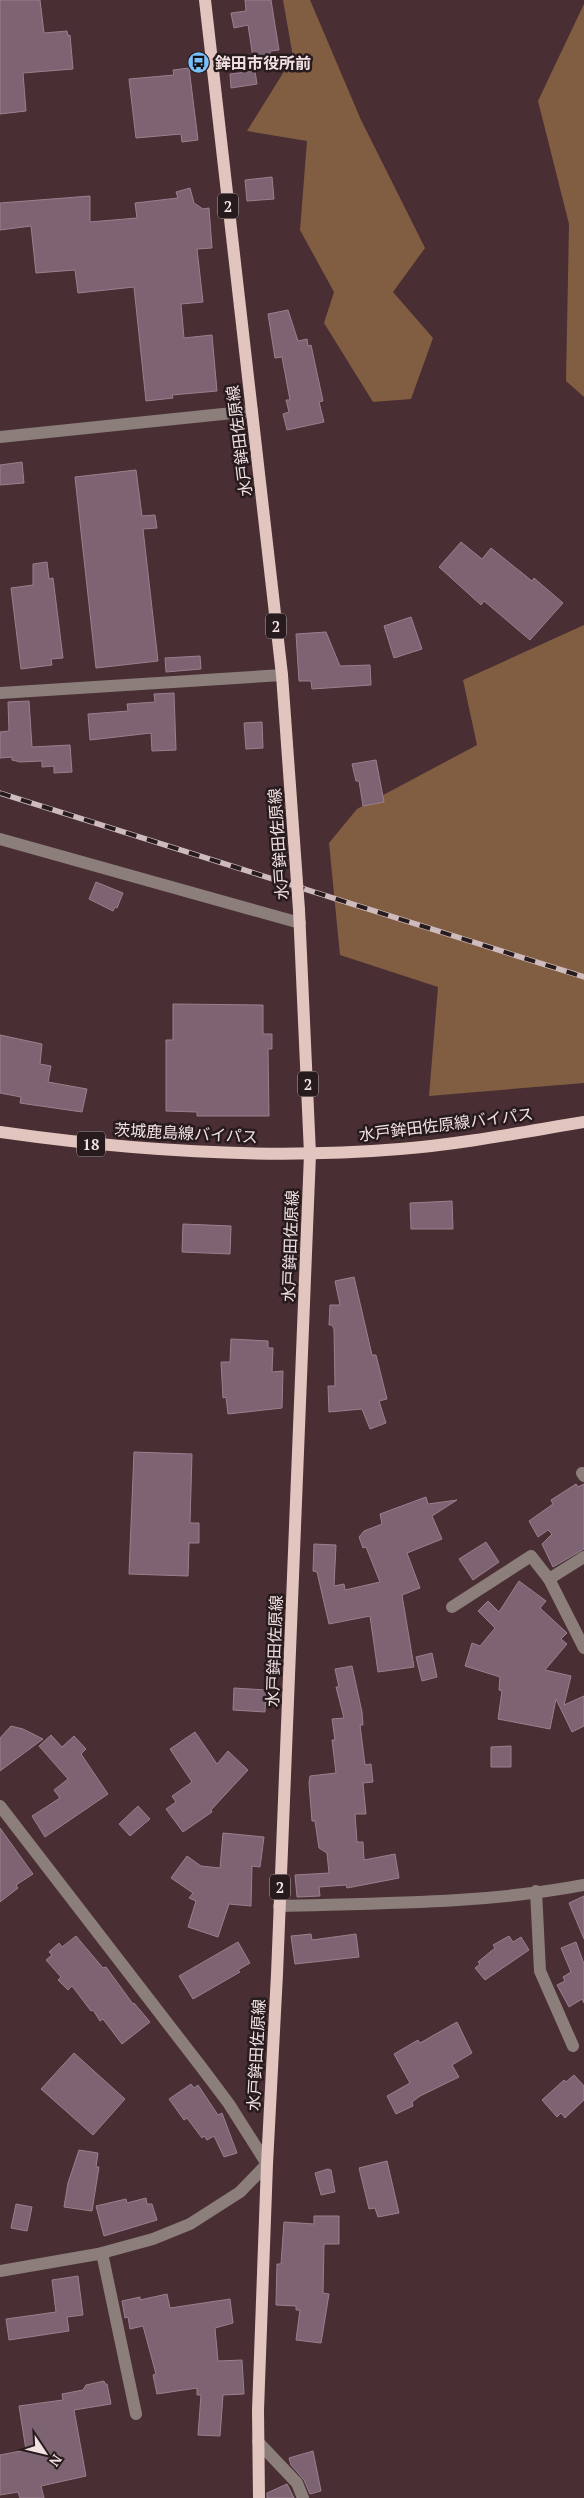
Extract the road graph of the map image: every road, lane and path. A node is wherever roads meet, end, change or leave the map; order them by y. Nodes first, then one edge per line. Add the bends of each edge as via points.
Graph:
1 (205, 0) edge
2 (252, 411) junction
3 (0, 437) edge
4 (282, 675) junction
5 (0, 693) edge
6 (0, 839) edge
7 (300, 923) junction
8 (584, 1122) edge
9 (0, 1132) edge
10 (310, 1154) junction
11 (584, 1557) edge
12 (549, 1578) junction
13 (452, 1607) dead end
14 (584, 1648) edge
15 (0, 1806) edge
16 (584, 1885) edge
17 (536, 1892) junction
18 (279, 1906) junction
19 (573, 2046) dead end
20 (267, 2164) junction
21 (102, 2253) junction
22 (0, 2271) edge
23 (136, 2414) dead end
24 (258, 2442) junction
25 (258, 2498) edge
26 (303, 2498) edge

1 - 2 main road, 水戸鉾田佐原線 / 2
2 - 3 street
2 - 4 main road, 水戸鉾田佐原線 / 2
4 - 5 street
4 - 7 main road, 水戸鉾田佐原線 / 2, bridge
6 - 7 street
7 - 10 main road, 水戸鉾田佐原線 / 2
8 - 10 main road, 水戸鉾田佐原線バイパス via 401,1149
9 - 10 main road, 茨城鹿島線バイパス / 18 via 150,1150
10 - 18 main road, 水戸鉾田佐原線 / 2
11 - 12 street
12 - 13 street via 531,1556
12 - 14 street
15 - 20 street via 202,2068
16 - 17 street
17 - 18 street via 401,1902
17 - 19 street via 540,1971
18 - 20 main road, 水戸鉾田佐原線 / 2
20 - 21 street via 240,2192 190,2224 153,2239
20 - 24 main road, 水戸鉾田佐原線 / 2
21 - 22 street
21 - 23 street
24 - 25 main road, 水戸鉾田佐原線 / 2
24 - 26 street via 297,2483

